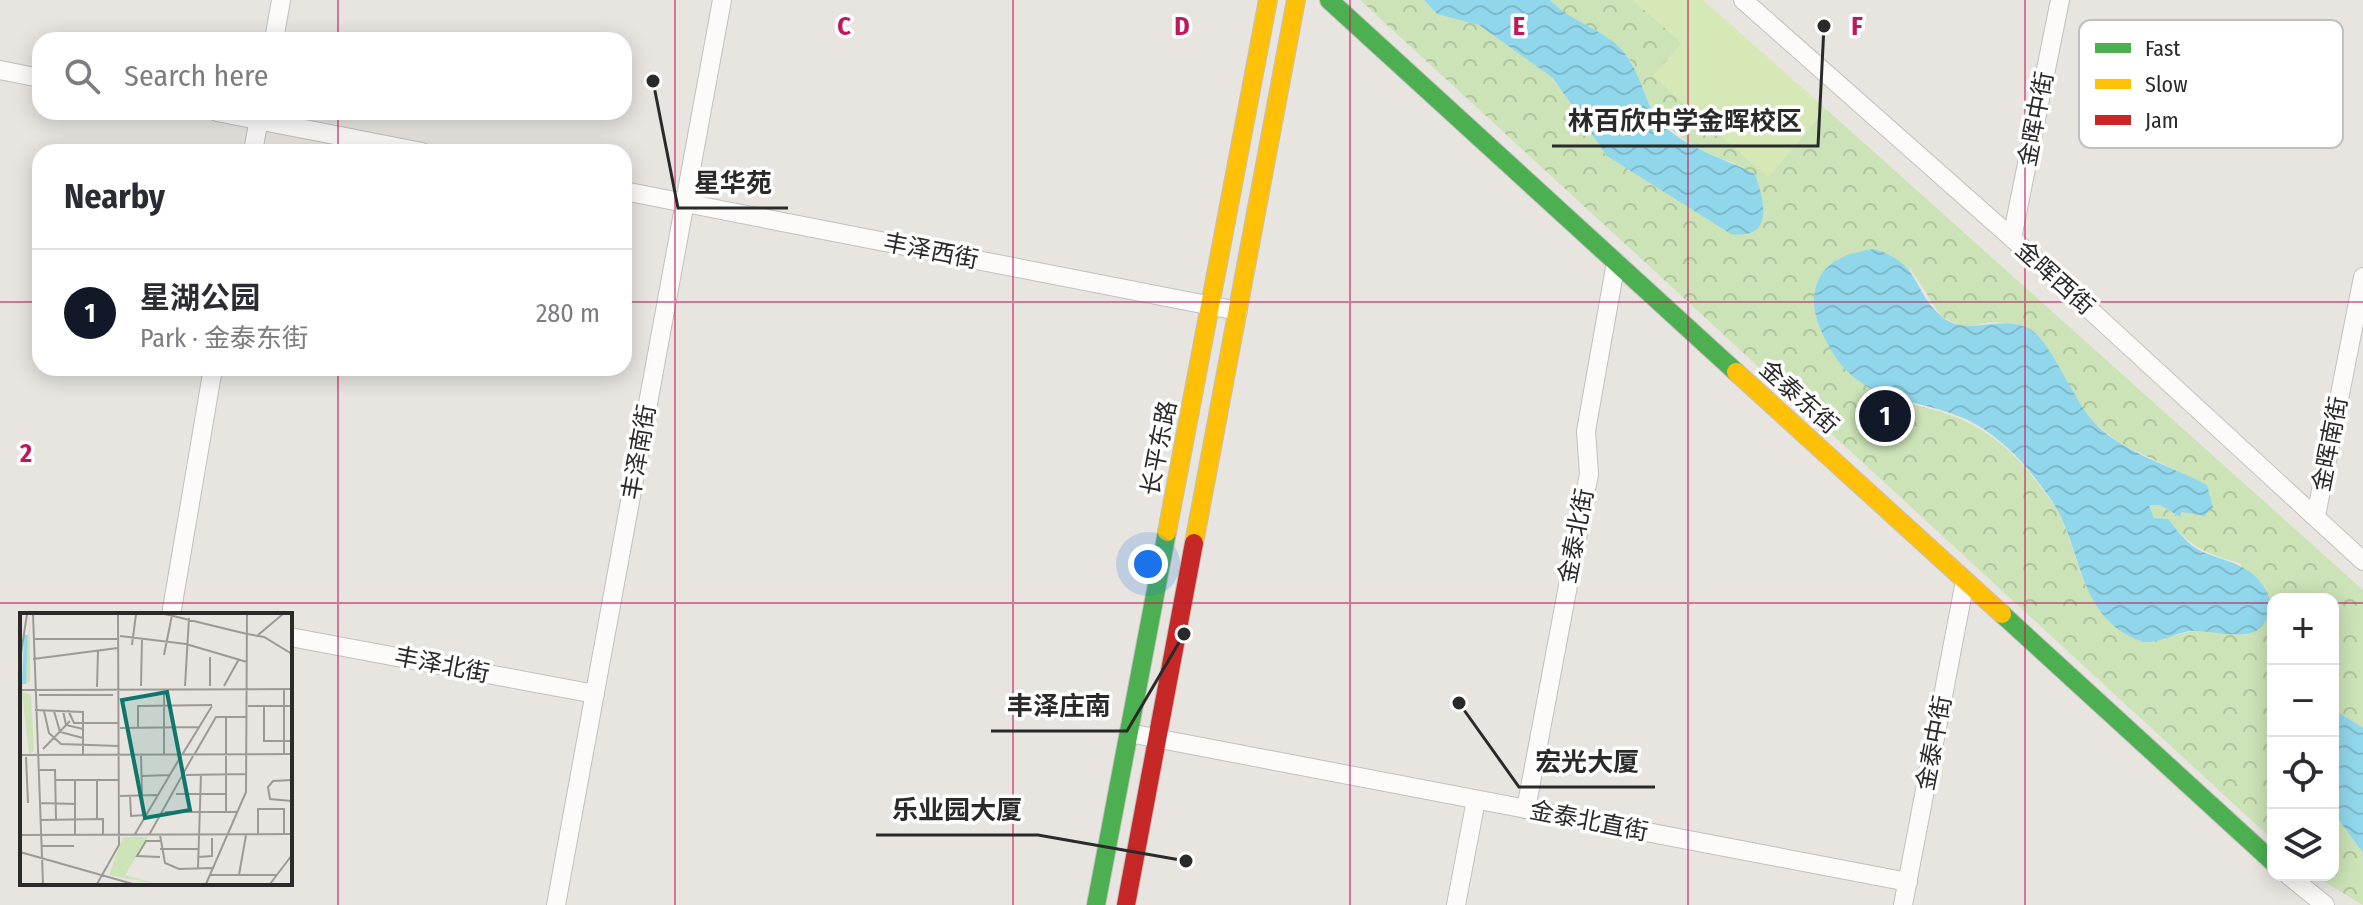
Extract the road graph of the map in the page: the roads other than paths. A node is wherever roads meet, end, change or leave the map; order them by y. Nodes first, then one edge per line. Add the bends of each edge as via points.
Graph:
1 (281, 0) edge
2 (722, 0) edge
3 (1268, 0) edge
4 (1296, 0) edge
5 (1329, 0) edge
6 (1743, 0) edge
7 (2060, 0) edge
8 (275, 32) edge
9 (0, 70) edge
10 (32, 76) edge
11 (258, 120) edge
12 (277, 120) edge
13 (254, 144) edge
14 (386, 144) edge
15 (632, 193) edge
16 (685, 203) junction
17 (2012, 238) junction
18 (1616, 262) junction
19 (2363, 277) edge
20 (1210, 305) junction
21 (1238, 311) junction
22 (212, 376) edge
23 (2316, 516) junction
24 (2363, 561) edge
25 (1965, 581) junction
26 (171, 613) edge
27 (292, 637) edge
28 (595, 694) junction
29 (1129, 733) junction
30 (1157, 739) junction
31 (1476, 800) junction
32 (1526, 809) junction
33 (2267, 857) edge
34 (2292, 881) edge
35 (1908, 882) junction
36 (2306, 899) edge
37 (556, 905) edge
38 (1096, 905) edge
39 (1126, 905) edge
40 (1456, 905) edge
41 (1903, 905) edge
42 (2325, 905) edge

1 - 8 street
2 - 16 street, 丰泽南街
3 - 20 street, 长平东路
4 - 21 street
5 - 18 street, 金泰东街
6 - 17 street, 金晖西街
7 - 17 street, 金晖中街
9 - 10 street
11 - 13 street
12 - 14 street
15 - 16 street, 丰泽西街
16 - 20 street, 丰泽西街
16 - 28 street, 丰泽南街
17 - 23 street, 金晖西街
18 - 25 street, 金泰东街
18 - 32 street, 金泰北街 via 1586,431 1589,474
19 - 23 street, 金晖南街
20 - 21 street, 丰泽西街
20 - 29 street, 长平东路
21 - 30 street
22 - 26 street
23 - 24 street, 金晖西街
25 - 33 street, 金泰东街
25 - 35 street, 金泰中街
27 - 28 street, 丰泽北街
28 - 37 street, 丰泽南街
29 - 30 street, 金泰北直街
29 - 38 street, 长平东路
30 - 31 street, 金泰北直街
30 - 39 street
31 - 32 street, 金泰北直街
31 - 40 street
32 - 35 street, 金泰北直街
34 - 36 street
35 - 41 street, 金泰中街
36 - 42 street

